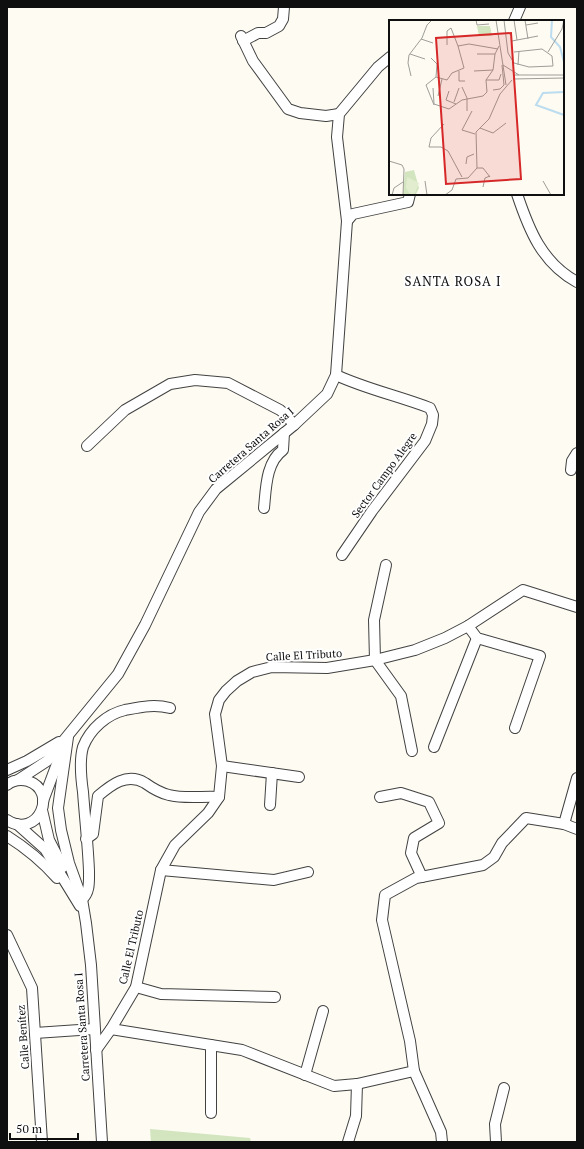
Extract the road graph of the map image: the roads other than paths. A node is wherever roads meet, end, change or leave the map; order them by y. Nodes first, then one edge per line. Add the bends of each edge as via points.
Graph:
1 (284, 7) edge
2 (520, 7) edge
3 (514, 20) edge
4 (389, 58) edge
5 (339, 114) junction
6 (410, 195) edge
7 (517, 195) edge
8 (347, 221) junction
9 (577, 282) edge
10 (336, 375) junction
11 (294, 425) junction
12 (284, 433) junction
13 (87, 446) dead end
14 (577, 453) edge
15 (571, 470) dead end
16 (264, 508) dead end
17 (342, 555) dead end
18 (386, 564) dead end
19 (577, 607) edge
20 (468, 626) junction
21 (477, 638) junction
22 (375, 660) junction
23 (170, 708) dead end
24 (515, 728) dead end
25 (69, 735) junction
26 (434, 747) dead end
27 (412, 751) dead end
28 (222, 766) junction
29 (7, 770) edge
30 (272, 773) junction
31 (299, 777) dead end
32 (577, 778) edge
33 (18, 780) junction
34 (7, 785) edge
35 (219, 796) junction
36 (380, 797) dead end
37 (42, 805) junction
38 (270, 805) dead end
39 (7, 820) edge
40 (17, 824) junction
41 (564, 824) junction
42 (577, 829) edge
43 (7, 836) edge
44 (86, 839) junction
45 (161, 870) junction
46 (308, 872) dead end
47 (422, 877) junction
48 (82, 899) junction
49 (83, 911) junction
50 (7, 935) edge
51 (136, 987) junction
52 (275, 997) dead end
53 (323, 1011) dead end
54 (94, 1029) junction
55 (111, 1029) junction
56 (35, 1032) junction
57 (211, 1045) junction
58 (96, 1050) junction
59 (414, 1071) junction
60 (306, 1075) junction
61 (357, 1084) junction
62 (504, 1088) dead end
63 (211, 1113) dead end
64 (42, 1142) edge
65 (102, 1142) edge
66 (348, 1142) edge
67 (442, 1142) edge
68 (496, 1142) edge

1 - 5 street via 283,19 279,26 266,33 242,39 252,61 288,109 326,116
2 - 3 street
4 - 5 street via 378,67
5 - 8 street, Carretera Santa Rosa I via 337,137
6 - 8 street via 408,202 353,214
7 - 9 street via 534,238 549,260
8 - 10 street, Carretera Santa Rosa I
10 - 11 street, Carretera Santa Rosa I via 327,394
10 - 17 street, Sector Campo Alegre via 430,408 433,415 426,441
11 - 12 street, Carretera Santa Rosa I
11 - 13 street via 280,410 228,383 195,380 170,384 125,410
12 - 16 street via 283,450 273,460 266,486
12 - 25 street, Carretera Santa Rosa I via 216,489 200,512 118,674
14 - 15 street via 572,461
18 - 22 street via 374,620
19 - 20 street, Calle El Tributo via 523,590
20 - 21 street
20 - 22 street, Calle El Tributo via 415,650
21 - 24 street via 540,656
21 - 26 street
22 - 27 street via 401,696
22 - 28 street, Calle El Tributo via 327,668 272,667 252,672 236,681 219,700 215,714
23 - 44 street via 151,705 115,712 104,719 89,736 84,746 81,764
25 - 29 street
25 - 33 street via 47,761
25 - 37 street
25 - 48 street, Carretera Santa Rosa I via 58,808 69,863
28 - 30 street
28 - 35 street, Calle El Tributo
30 - 31 street
30 - 38 street
32 - 41 street
33 - 34 street
33 - 37 street, Carretera Santa Rosa I via 35,785 41,792
35 - 44 street via 170,796 134,779 115,782 98,796 93,834
35 - 45 street, Calle El Tributo via 208,813 175,846
36 - 47 street via 401,793 429,802 439,823 414,838 411,853
37 - 40 street via 37,817 30,823
37 - 49 street, Carretera Santa Rosa I via 49,840
39 - 40 street, Carretera Santa Rosa I
40 - 49 street, Carretera Santa Rosa I via 45,849
41 - 42 street
41 - 47 street via 526,818 502,843 494,857 483,865
43 - 49 street via 31,851 45,864
44 - 48 street via 89,886 86,896
45 - 46 street via 274,880
45 - 51 street, Calle El Tributo
47 - 59 street via 385,895 382,920 410,1041
48 - 49 street, Carretera Santa Rosa I
49 - 54 street, Carretera Santa Rosa I via 91,965
50 - 56 street, Calle Benítez via 32,988
51 - 52 street via 161,994
51 - 55 street, Calle El Tributo
53 - 60 street
54 - 56 street
54 - 58 street, Carretera Santa Rosa I
55 - 57 street
55 - 58 street, Calle El Tributo
56 - 64 street, Calle Benítez
57 - 60 street via 242,1050
57 - 63 street
58 - 65 street, Carretera Santa Rosa I
59 - 61 street
59 - 67 street via 441,1132
60 - 61 street via 334,1086
61 - 66 street via 356,1116
62 - 68 street via 495,1124

